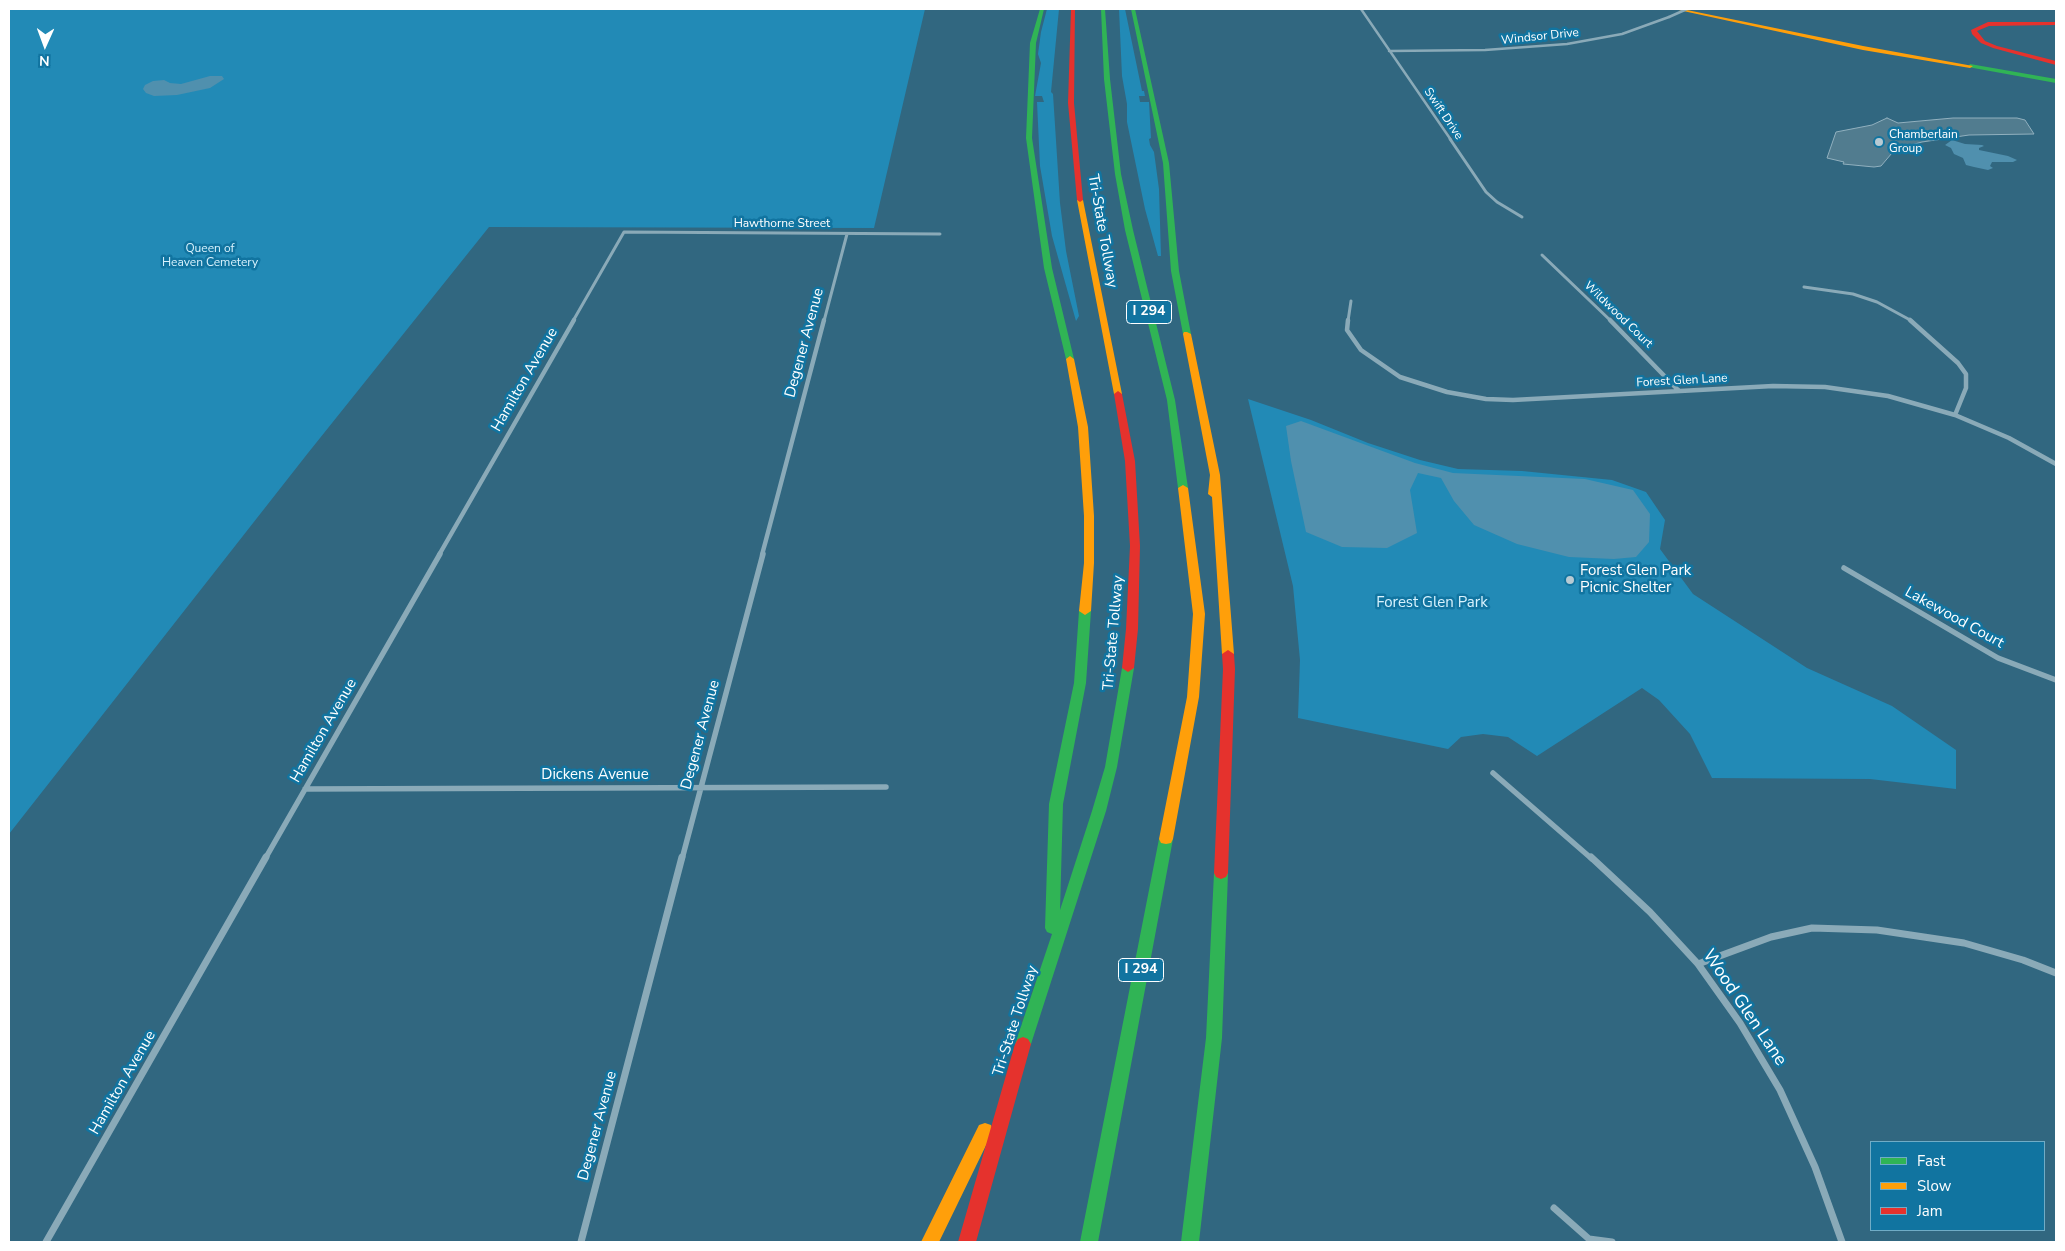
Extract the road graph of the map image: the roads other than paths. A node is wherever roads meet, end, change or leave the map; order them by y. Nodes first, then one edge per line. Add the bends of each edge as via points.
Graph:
1 (1042, 9) edge
2 (1073, 9) edge
3 (1104, 9) edge
4 (1132, 9) edge
5 (1360, 9) edge
6 (1687, 9) edge
7 (1717, 9) edge
8 (1672, 13) edge
9 (2056, 22) edge
10 (1389, 51) junction
11 (2056, 63) edge
12 (2056, 71) edge
13 (2056, 81) edge
14 (1522, 218) dead end
15 (624, 232) joint
16 (847, 234) junction
17 (940, 234) dead end
18 (1542, 255) dead end
19 (1804, 287) dead end
20 (1351, 300) dead end
21 (1679, 391) junction
22 (1955, 415) junction
23 (2056, 464) edge
24 (1215, 475) junction
25 (1208, 535) dead end
26 (1205, 565) dead end
27 (1844, 568) dead end
28 (1199, 614) junction
29 (2056, 680) edge
30 (1493, 773) dead end
31 (886, 787) dead end
32 (700, 788) junction
33 (305, 789) junction
34 (1051, 962) junction
35 (1698, 964) junction
36 (2056, 973) edge
37 (1014, 1072) junction
38 (1554, 1208) dead end
39 (46, 1242) edge
40 (581, 1242) edge
41 (930, 1242) edge
42 (967, 1242) edge
43 (1089, 1242) edge
44 (1190, 1242) edge
45 (1612, 1242) edge
46 (1842, 1242) edge

1 - 34 highway via 1033,43 1029,138 1048,268 1082,418 1090,516 1080,682 1056,804
2 - 34 highway, Tri-State Tollway via 1070,103 1075,159 1085,231 1127,444 1134,510 1134,575 1127,673 1111,767
3 - 28 highway, Tri-State Tollway / I 294 via 1107,79 1118,174 1171,400
4 - 24 highway via 1166,163 1175,271
5 - 10 street, Swift Drive
6 - 8 street, Windsor Drive, bridge
7 - 12 highway
8 - 10 street, Windsor Drive via 1622,34 1555,45
8 - 13 highway
9 - 11 highway via 1988,24 1974,30 1974,33 1983,42 1996,47
10 - 14 street, Swift Drive via 1486,192
15 - 16 street, Hawthorne Street
15 - 33 street, Hamilton Avenue
16 - 17 street, Hawthorne Street
16 - 32 street, Degener Avenue
18 - 21 street, Wildwood Court via 1628,336
19 - 22 street via 1853,294 1877,302 1914,323 1966,374 1966,388
20 - 21 street, Forest Glen Lane via 1347,330 1361,350 1400,376 1447,392 1513,400
21 - 22 street, Forest Glen Lane via 1794,385 1825,387 1888,396
22 - 23 street, Forest Glen Lane via 2009,438
24 - 25 highway
24 - 44 highway via 1229,669 1214,1038
26 - 28 highway
27 - 29 street, Lakewood Court via 1998,658
28 - 43 highway, Tri-State Tollway / I 294 via 1193,697
30 - 35 street, Wood Glen Lane via 1618,881
31 - 32 street, Dickens Avenue
32 - 33 street, Dickens Avenue
32 - 40 street, Degener Avenue
33 - 39 street, Hamilton Avenue
34 - 37 highway, Tri-State Tollway
35 - 36 street via 1771,937 1812,928 1877,930 1946,940 1994,951
35 - 46 street, Wood Glen Lane via 1740,1023 1780,1090 1815,1167
37 - 41 highway
37 - 42 highway, Tri-State Tollway
38 - 45 street via 1589,1239

